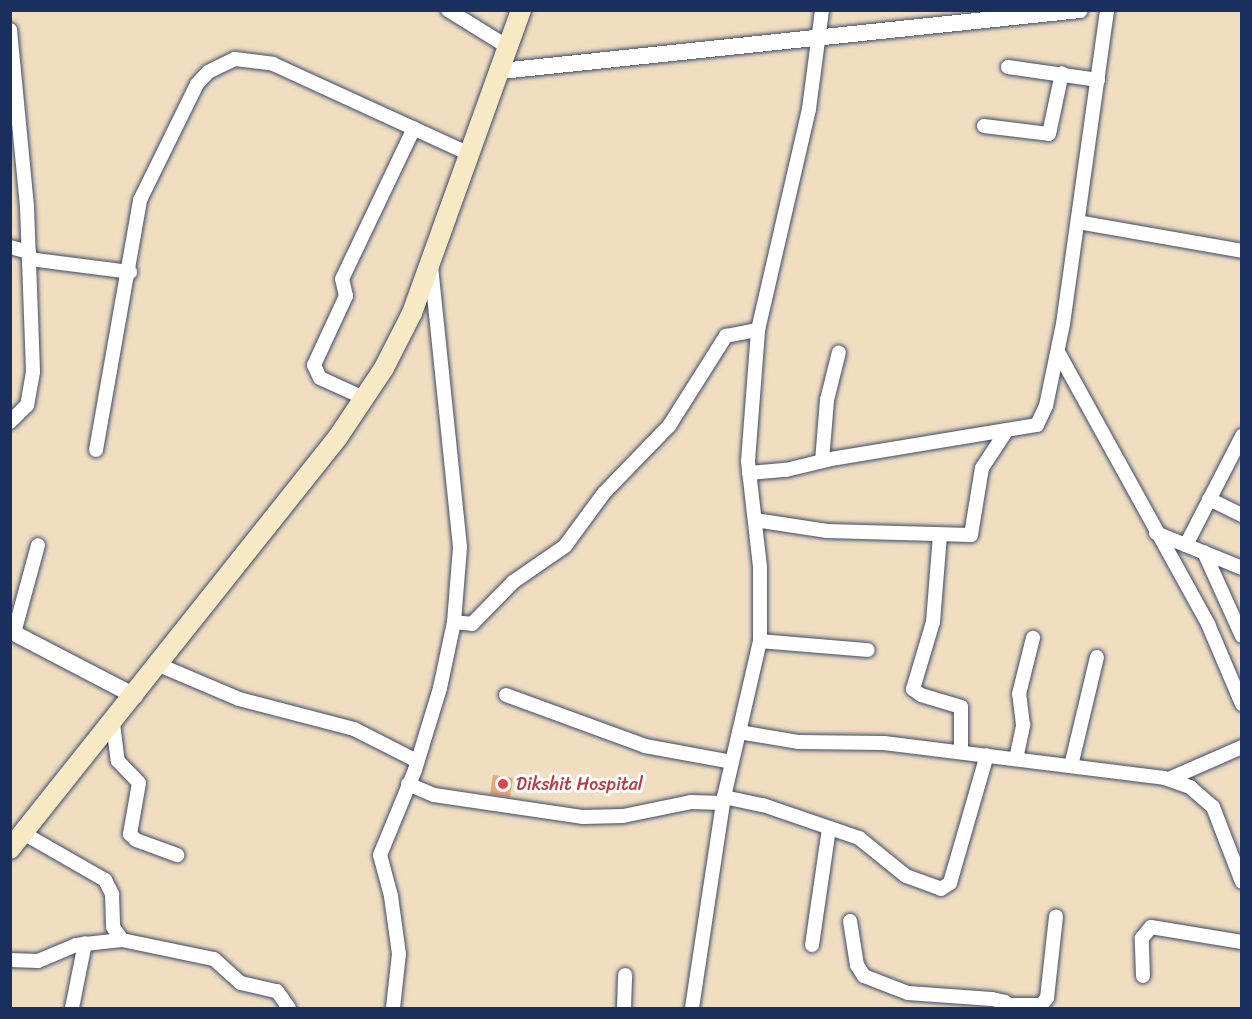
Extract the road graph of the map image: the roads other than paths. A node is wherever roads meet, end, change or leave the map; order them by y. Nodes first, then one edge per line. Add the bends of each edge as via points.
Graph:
1 (448, 10) edge
2 (521, 10) edge
3 (822, 10) edge
4 (1080, 10) edge
5 (1107, 10) edge
6 (1021, 13) edge
7 (10, 30) edge
8 (819, 36) junction
9 (508, 47) junction
10 (1008, 67) dead end
11 (501, 70) junction
12 (1062, 73) junction
13 (1098, 80) junction
14 (12, 98) edge
15 (984, 126) dead end
16 (414, 128) junction
17 (470, 154) junction
18 (1078, 222) junction
19 (10, 247) edge
20 (1242, 251) edge
21 (29, 256) junction
22 (431, 261) junction
23 (130, 272) junction
24 (758, 330) junction
25 (839, 352) dead end
26 (1058, 352) junction
27 (364, 398) junction
28 (10, 422) edge
29 (1005, 433) junction
30 (1242, 436) edge
31 (96, 450) dead end
32 (822, 461) junction
33 (749, 473) junction
34 (1209, 499) junction
35 (1242, 515) edge
36 (755, 520) junction
37 (1156, 532) junction
38 (940, 535) junction
39 (38, 545) dead end
40 (1186, 545) junction
41 (1204, 552) junction
42 (1242, 568) edge
43 (454, 622) junction
44 (12, 632) edge
45 (1242, 636) edge
46 (1033, 638) dead end
47 (760, 641) junction
48 (868, 650) dead end
49 (1097, 657) dead end
50 (159, 664) junction
51 (506, 695) dead end
52 (135, 696) junction
53 (1242, 704) edge
54 (113, 723) junction
55 (739, 732) junction
56 (1242, 747) edge
57 (961, 752) junction
58 (987, 755) junction
59 (1016, 759) junction
60 (417, 761) junction
61 (732, 762) junction
62 (1071, 766) junction
63 (1169, 780) junction
64 (408, 784) junction
65 (724, 800) junction
66 (829, 828) junction
67 (16, 839) edge
68 (177, 855) dead end
69 (1242, 882) edge
70 (1056, 916) dead end
71 (850, 921) dead end
72 (122, 940) junction
73 (1242, 942) edge
74 (85, 943) junction
75 (812, 945) dead end
76 (10, 960) edge
77 (625, 975) dead end
78 (1143, 976) dead end
79 (1011, 1007) edge
80 (72, 1008) edge
81 (289, 1008) edge
82 (393, 1008) edge
83 (624, 1008) edge
84 (692, 1008) edge

1 - 9 street
2 - 9 main road
3 - 8 street
4 - 6 street
5 - 13 street
6 - 8 street
7 - 14 street
8 - 11 street
8 - 24 street via 808,109
9 - 11 main road
10 - 12 street
11 - 17 main road
12 - 13 street
12 - 15 street via 1049,134
13 - 18 street
14 - 21 street
16 - 17 street
16 - 23 street via 273,64 236,59 219,64 197,84 143,191
16 - 27 street via 342,279 346,296 315,365 321,378
17 - 22 main road
18 - 20 street
18 - 26 street
19 - 21 street
21 - 23 street
21 - 28 street via 33,372 27,405
22 - 27 main road via 412,313
22 - 43 street via 460,547
23 - 31 street
24 - 33 street
24 - 43 street via 726,336 669,426 604,493 565,546 513,582 472,624
25 - 32 street via 827,400
26 - 29 street via 1043,416 1026,430
26 - 37 street
27 - 50 main road via 338,437
29 - 32 street
29 - 38 street via 982,468 974,532 969,536
30 - 34 street
32 - 33 street via 786,470
33 - 36 street
34 - 35 street
34 - 40 street
36 - 38 street via 827,531
36 - 47 street
37 - 40 street
37 - 53 street via 1208,624
38 - 57 street via 933,622 913,689 921,696 961,707
39 - 44 street
40 - 41 street
41 - 42 street
41 - 45 street
43 - 60 street via 440,688
44 - 52 street
46 - 59 street via 1019,694 1023,725
47 - 48 street
47 - 55 street
49 - 62 street
50 - 52 main road
50 - 60 street via 239,699 354,729
51 - 61 street via 645,746
52 - 54 main road
54 - 67 main road
54 - 68 street via 118,761 139,783 130,834 136,840
55 - 57 street via 799,742 884,743
55 - 61 street
56 - 63 street
57 - 58 street
58 - 59 street
58 - 66 street via 966,837 946,888 936,889 914,881 863,840
59 - 62 street
60 - 64 street
61 - 65 street
62 - 63 street
63 - 69 street via 1190,787 1213,807
64 - 65 street via 434,795 583,817 623,816 691,802
64 - 82 street via 380,855 391,896 399,954
65 - 66 street via 763,805
65 - 84 street
66 - 75 street
67 - 72 street via 105,880 112,894 113,927
70 - 79 street via 1047,998 1041,1005
71 - 79 street via 857,965 864,976 908,993 992,999
72 - 74 street
72 - 81 street via 214,959 241,983 277,991
73 - 78 street via 1151,927 1142,938
74 - 76 street via 38,961
74 - 80 street
77 - 83 street

